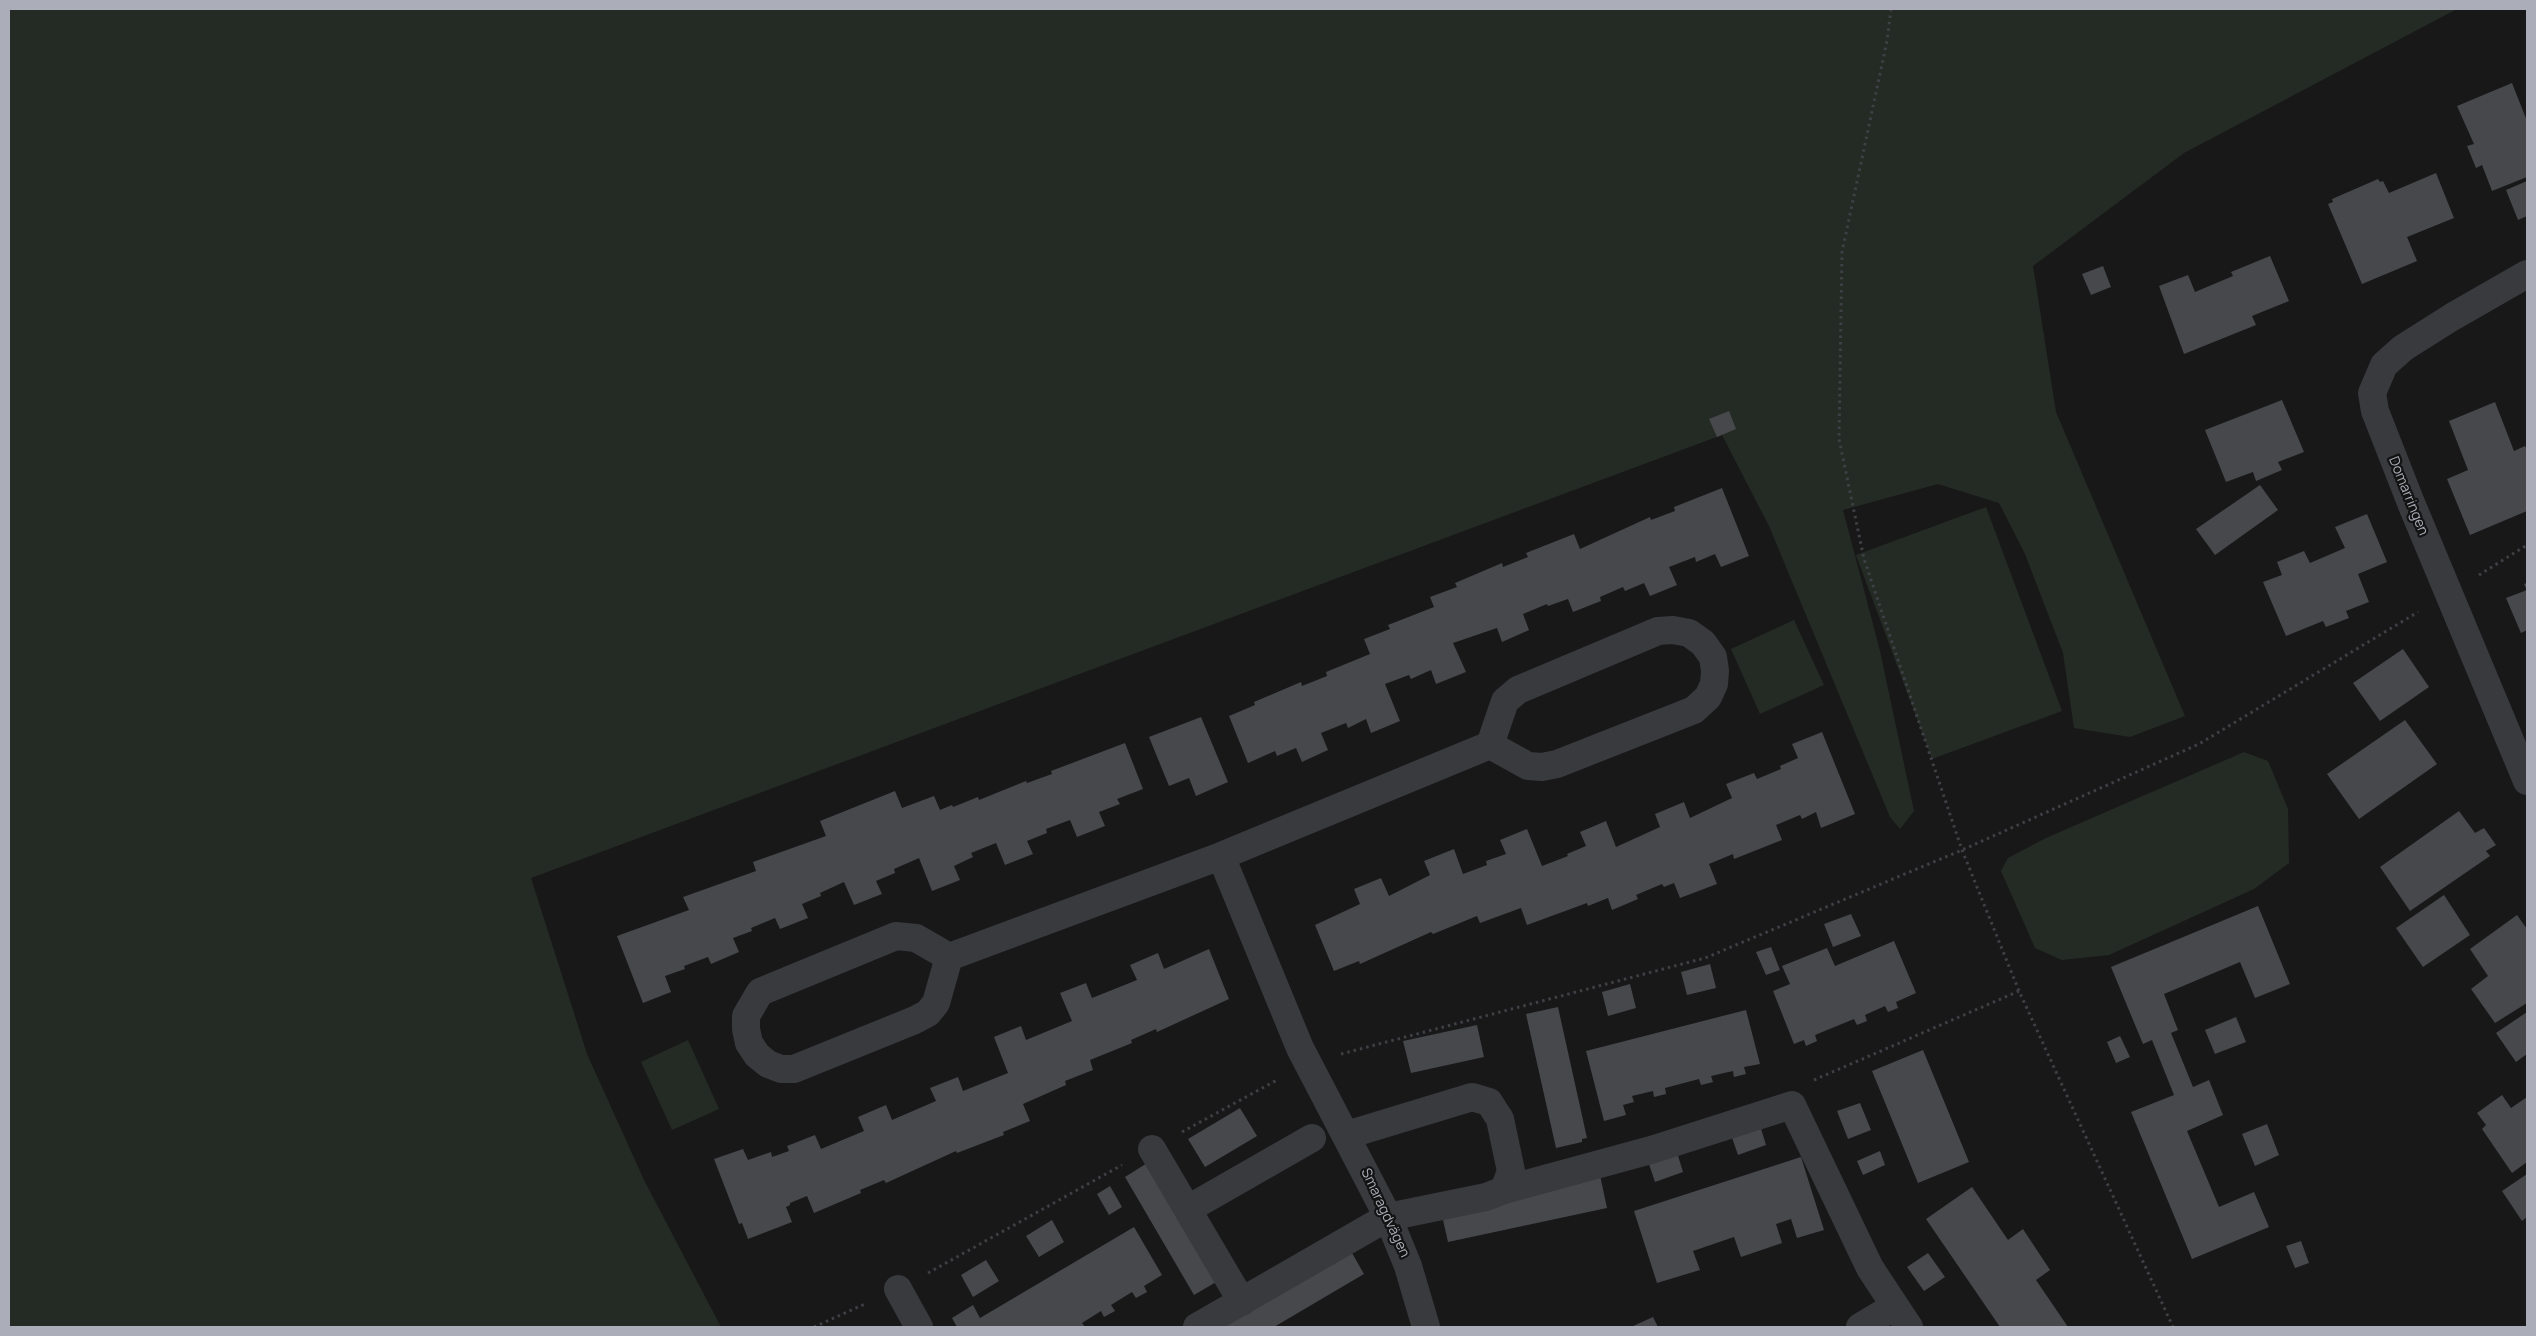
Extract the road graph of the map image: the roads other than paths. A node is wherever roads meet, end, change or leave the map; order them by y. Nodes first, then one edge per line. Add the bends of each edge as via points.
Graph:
1 (2527, 274) edge
2 (1490, 745) junction
3 (2527, 781) edge
4 (1221, 856) junction
5 (949, 957) junction
6 (1347, 1135) junction
7 (1312, 1138) dead end
8 (1152, 1149) road end
9 (1504, 1190) junction
10 (1188, 1210) junction
11 (1388, 1218) junction
12 (898, 1289) road end
13 (1242, 1302) junction
14 (1902, 1317) edge
15 (919, 1327) edge
16 (1197, 1327) edge
17 (1426, 1327) edge
18 (1860, 1327) edge

1 - 3 street, Domarringen via 2403,348 2384,365 2372,393 2382,430
2 - 2 street via 1505,701 1518,690 1658,631 1689,633 1704,643 1713,657 1714,684 1708,697 1694,710 1542,767 1528,766
2 - 4 street
4 - 5 street
4 - 6 street, Smaragdvägen via 1308,1063
5 - 5 street via 916,938 896,936 760,992 746,1016 749,1043 768,1064 794,1069 915,1020 928,1013 936,1003
6 - 9 street via 1472,1097 1490,1102 1500,1119 1511,1171
6 - 11 street, Smaragdvägen
7 - 10 street
8 - 10 street
9 - 11 street via 1486,1197
9 - 14 street via 1651,1150 1792,1105 1870,1268
10 - 13 street
11 - 13 street
11 - 17 street, Smaragdvägen via 1408,1266
12 - 15 street
13 - 16 street
14 - 18 street

